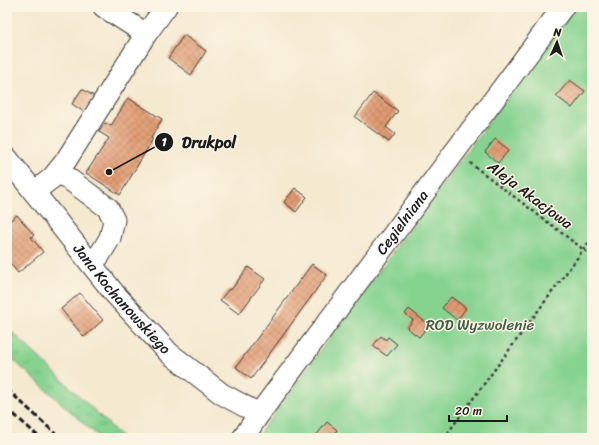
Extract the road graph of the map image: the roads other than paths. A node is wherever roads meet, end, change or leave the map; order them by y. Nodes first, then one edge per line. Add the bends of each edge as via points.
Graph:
1 (104, 7) edge
2 (166, 7) edge
3 (563, 7) edge
4 (146, 34) junction
5 (7, 158) edge
6 (58, 171) junction
7 (34, 192) junction
8 (91, 264) junction
9 (259, 414) junction
10 (242, 438) edge

1 - 4 street
2 - 4 street
3 - 9 street, Cegielniana
4 - 6 street via 96,116
5 - 7 street, Jana Kochanowskiego
6 - 7 street
6 - 8 street via 108,208 114,220 110,238
7 - 8 street, Jana Kochanowskiego
8 - 9 street, Jana Kochanowskiego via 169,354 222,394
9 - 10 street, Cegielniana

